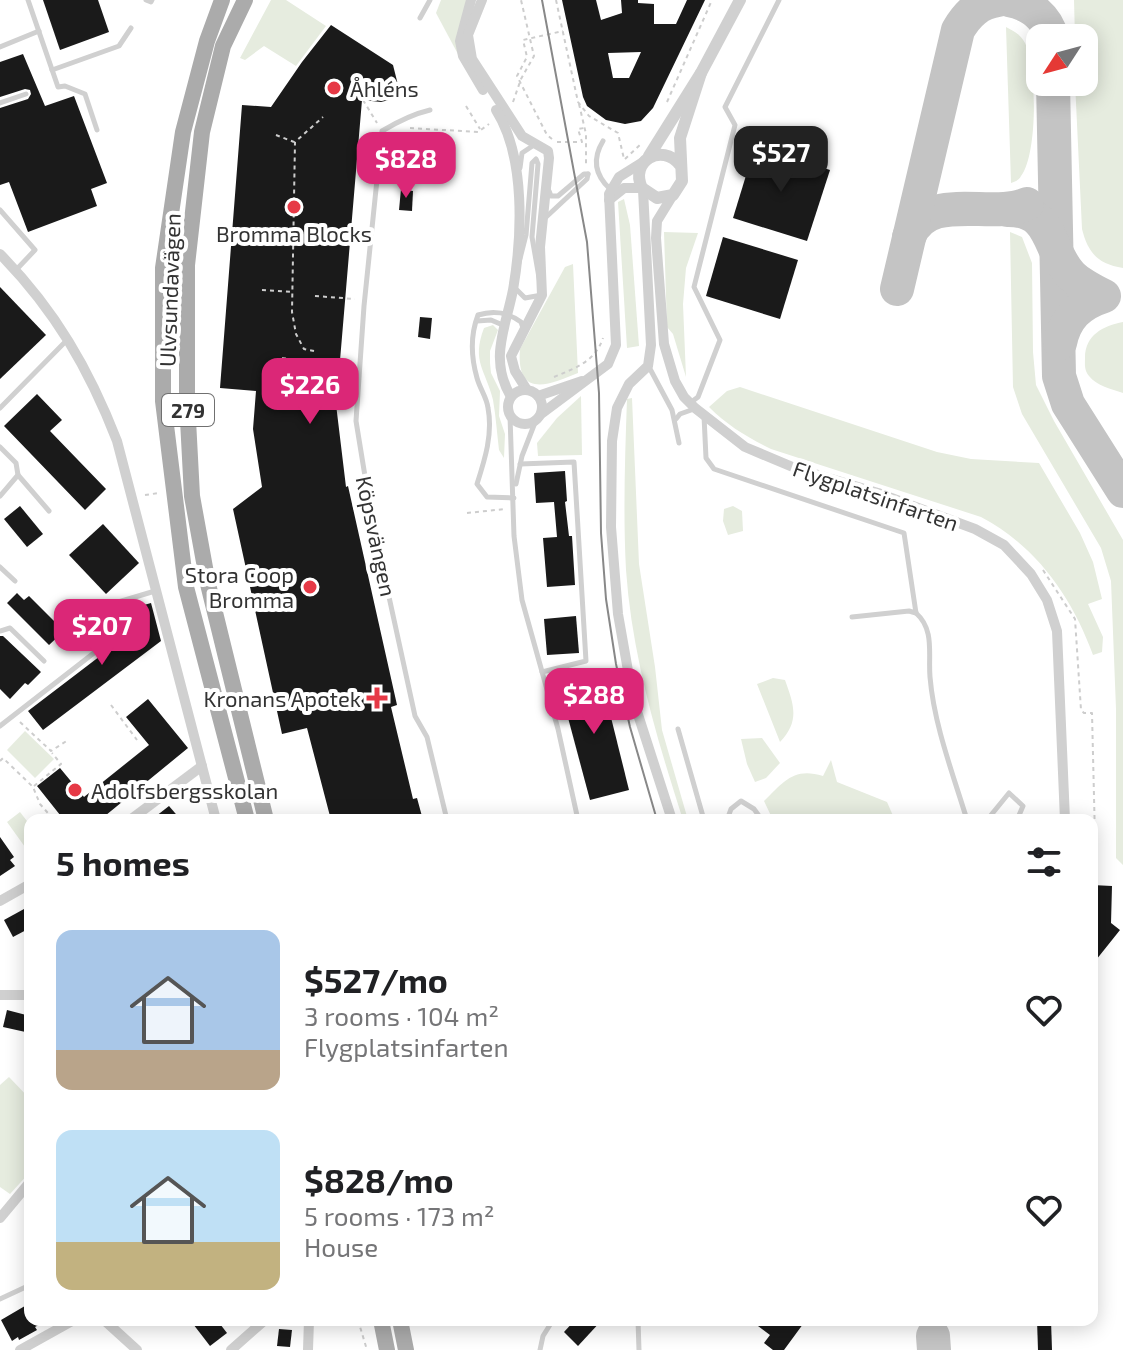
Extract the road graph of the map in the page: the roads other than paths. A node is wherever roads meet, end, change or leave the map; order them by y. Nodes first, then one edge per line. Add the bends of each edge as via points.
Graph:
1 (28, 0) edge
2 (146, 0) edge
3 (152, 0) edge
4 (222, 0) edge
5 (245, 0) edge
6 (430, 0) edge
7 (471, 0) edge
8 (482, 0) edge
9 (740, 0) edge
10 (779, 0) edge
11 (420, 18) dead end
12 (131, 28) dead end
13 (39, 31) junction
14 (0, 47) edge
15 (52, 70) junction
16 (701, 73) junction
17 (26, 94) dead end
18 (0, 103) edge
19 (430, 110) dead end
20 (503, 115) junction
21 (97, 130) dead end
22 (603, 141) dead end
23 (539, 144) junction
24 (646, 159) junction
25 (680, 165) junction
26 (517, 186) junction
27 (547, 187) junction
28 (643, 189) junction
29 (610, 195) junction
30 (673, 195) junction
31 (0, 210) edge
32 (543, 220) junction
33 (0, 254) edge
34 (16, 270) junction
35 (513, 286) junction
36 (542, 295) junction
37 (534, 313) junction
38 (511, 315) junction
39 (476, 321) junction
40 (505, 326) junction
41 (523, 331) junction
42 (69, 338) junction
43 (648, 366) junction
44 (584, 381) junction
45 (533, 393) junction
46 (511, 397) junction
47 (0, 408) edge
48 (696, 409) junction
49 (510, 416) junction
50 (539, 417) junction
51 (676, 420) junction
52 (679, 443) dead end
53 (0, 447) edge
54 (520, 464) junction
55 (18, 475) junction
56 (0, 496) edge
57 (514, 496) junction
58 (49, 511) dead end
59 (0, 567) edge
60 (15, 581) dead end
61 (156, 591) junction
62 (916, 613) junction
63 (852, 617) dead end
64 (0, 631) edge
65 (44, 661) dead end
66 (542, 672) junction
67 (0, 726) edge
68 (678, 729) dead end
69 (202, 766) junction
70 (138, 814) edge
71 (214, 814) edge
72 (245, 814) edge
73 (265, 814) edge
74 (446, 814) edge
75 (577, 814) edge
76 (670, 814) edge
77 (702, 814) edge
78 (729, 814) edge
79 (758, 814) edge
80 (965, 814) edge
81 (992, 814) edge
82 (1020, 814) edge
83 (1065, 814) edge
84 (24, 887) edge
85 (0, 901) edge
86 (0, 995) edge
87 (24, 995) edge
88 (24, 1189) edge
89 (0, 1218) edge
90 (24, 1288) edge
91 (0, 1299) edge
92 (62, 1326) edge
93 (111, 1326) edge
94 (258, 1326) edge
95 (309, 1326) edge
96 (382, 1326) edge
97 (401, 1326) edge
98 (549, 1326) edge
99 (638, 1326) edge
100 (20, 1350) edge
101 (137, 1350) edge
102 (231, 1350) edge
103 (308, 1350) edge
104 (387, 1350) edge
105 (406, 1350) edge
106 (540, 1350) edge
107 (639, 1350) edge

1 - 13 lane
2 - 3 lane
4 - 72 main road, Ulvsundavägen / 279 via 183,132 163,268 163,401 186,587
5 - 73 main road, Ulvsundavägen / 279 via 223,46 202,132 187,265 187,401 192,496 208,584
6 - 11 lane
7 - 20 street via 460,41 463,56
8 - 20 street via 468,46
9 - 16 street
10 - 48 lane via 725,107 735,125 694,287 720,340
12 - 15 lane via 119,46
13 - 14 lane
13 - 15 lane
15 - 21 lane via 58,87 85,94
16 - 24 street
16 - 25 street via 680,138
17 - 18 lane
19 - 74 lane, Köpsvängen via 382,131 356,421 415,716 427,737
20 - 23 street via 522,136
20 - 26 street
22 - 29 lane via 596,167
23 - 26 lane via 522,153
23 - 27 street via 548,151
24 - 25 street via 670,155
24 - 28 street via 638,175
24 - 29 street via 619,177
25 - 30 street via 682,181
26 - 35 street
27 - 32 street
27 - 32 lane via 551,196 558,196 588,174
28 - 29 street via 624,188
28 - 30 street via 657,198
28 - 43 street
29 - 44 street via 616,345 608,364
30 - 48 street, Flygplatsinfarten via 657,221 664,344 675,381
31 - 34 lane via 35,250
32 - 36 street
33 - 34 street
34 - 42 street
35 - 36 lane via 525,298
35 - 36 lane via 536,159 532,237
35 - 38 street
36 - 37 street
37 - 38 lane
37 - 41 street
38 - 39 lane via 487,312
38 - 40 street
38 - 41 lane
39 - 40 lane
39 - 57 lane via 471,352 490,424 477,484 487,497
40 - 46 street via 499,368
41 - 45 street via 511,356 515,371
42 - 47 lane
42 - 61 street via 117,441
43 - 51 lane
43 - 76 street via 629,384 617,408 611,527 618,614 633,699
44 - 45 street
44 - 50 street
45 - 46 street via 518,391
45 - 50 street via 542,404
46 - 49 street
48 - 51 lane
48 - 62 lane via 706,458 714,469 904,533
48 - 83 street, Flygplatsinfarten via 745,447 975,529 1004,545 1031,574 1057,631
49 - 50 street via 522,424
49 - 57 lane
50 - 54 lane
51 - 52 lane
53 - 55 lane via 16,463
54 - 57 lane
54 - 66 lane via 574,462 586,661
55 - 56 lane
55 - 58 lane
57 - 66 lane via 522,600
59 - 60 lane
61 - 67 lane via 115,603 99,649
61 - 69 street
62 - 63 lane
62 - 80 lane via 926,622 939,725
64 - 65 lane via 10,628
66 - 75 lane
68 - 77 lane
69 - 70 street
69 - 71 street
78 - 79 lane via 741,801
81 - 82 lane via 1009,793 1023,806
84 - 85 street
86 - 87 street
88 - 89 street
90 - 91 lane
92 - 100 street
93 - 101 street
94 - 102 street
95 - 103 street
96 - 104 main road
97 - 105 main road
98 - 106 lane
99 - 107 lane

